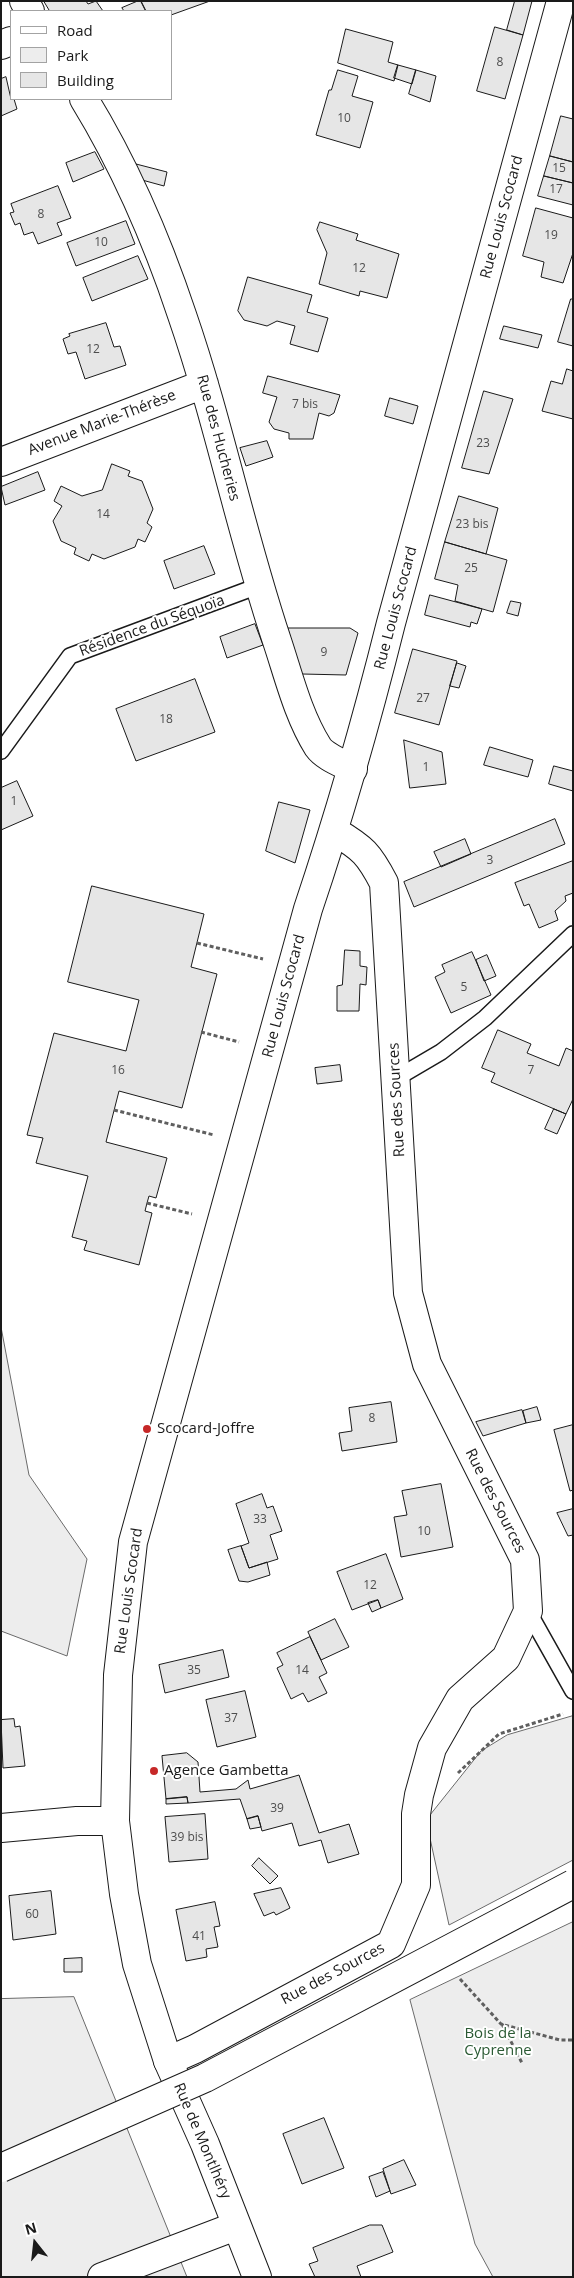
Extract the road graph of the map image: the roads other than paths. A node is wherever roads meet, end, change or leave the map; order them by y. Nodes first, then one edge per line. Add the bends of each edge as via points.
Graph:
1 (561, 1) edge
2 (85, 100) edge
3 (204, 384) junction
4 (1, 462) edge
5 (258, 586) junction
6 (1, 750) edge
7 (353, 769) junction
8 (334, 831) junction
9 (573, 934) edge
10 (396, 1079) junction
11 (528, 1611) junction
12 (573, 1691) edge
13 (115, 1821) junction
14 (1, 1828) edge
15 (573, 1884) edge
16 (150, 2005) joint
17 (168, 2061) junction
18 (1, 2168) edge
19 (236, 2226) junction
20 (102, 2277) edge
21 (257, 2277) edge

1 - 7 main road, Rue Louis Scocard
2 - 3 main road, Rue des Hucheries via 146,218
3 - 4 main road, Avenue Marie-Thérèse
3 - 5 main road, Rue des Hucheries
5 - 6 lane, Résidence du Séquoïa via 70,656
5 - 7 main road, Rue des Hucheries via 303,718 319,749
7 - 8 main road, Rue Louis Scocard
8 - 10 main road, Rue des Sources via 370,857 384,884
8 - 13 main road, Rue Louis Scocard via 308,909 133,1542 118,1675
9 - 10 lane via 485,1018 441,1052
10 - 11 main road, Rue des Sources via 408,1293 427,1364 525,1560
11 - 12 lane
11 - 17 main road, Rue des Sources via 506,1658 460,1699 432,1748 416,1814 416,1885 391,1944
13 - 14 main road
13 - 16 main road, Rue Louis Scocard via 125,1903 137,1964
15 - 18 main road, bridge via 205,2078
16 - 17 main road, Rue de Montlhéry
17 - 19 main road, Rue de Montlhéry via 205,2144
19 - 20 main road
19 - 21 main road, Rue de Montlhéry

